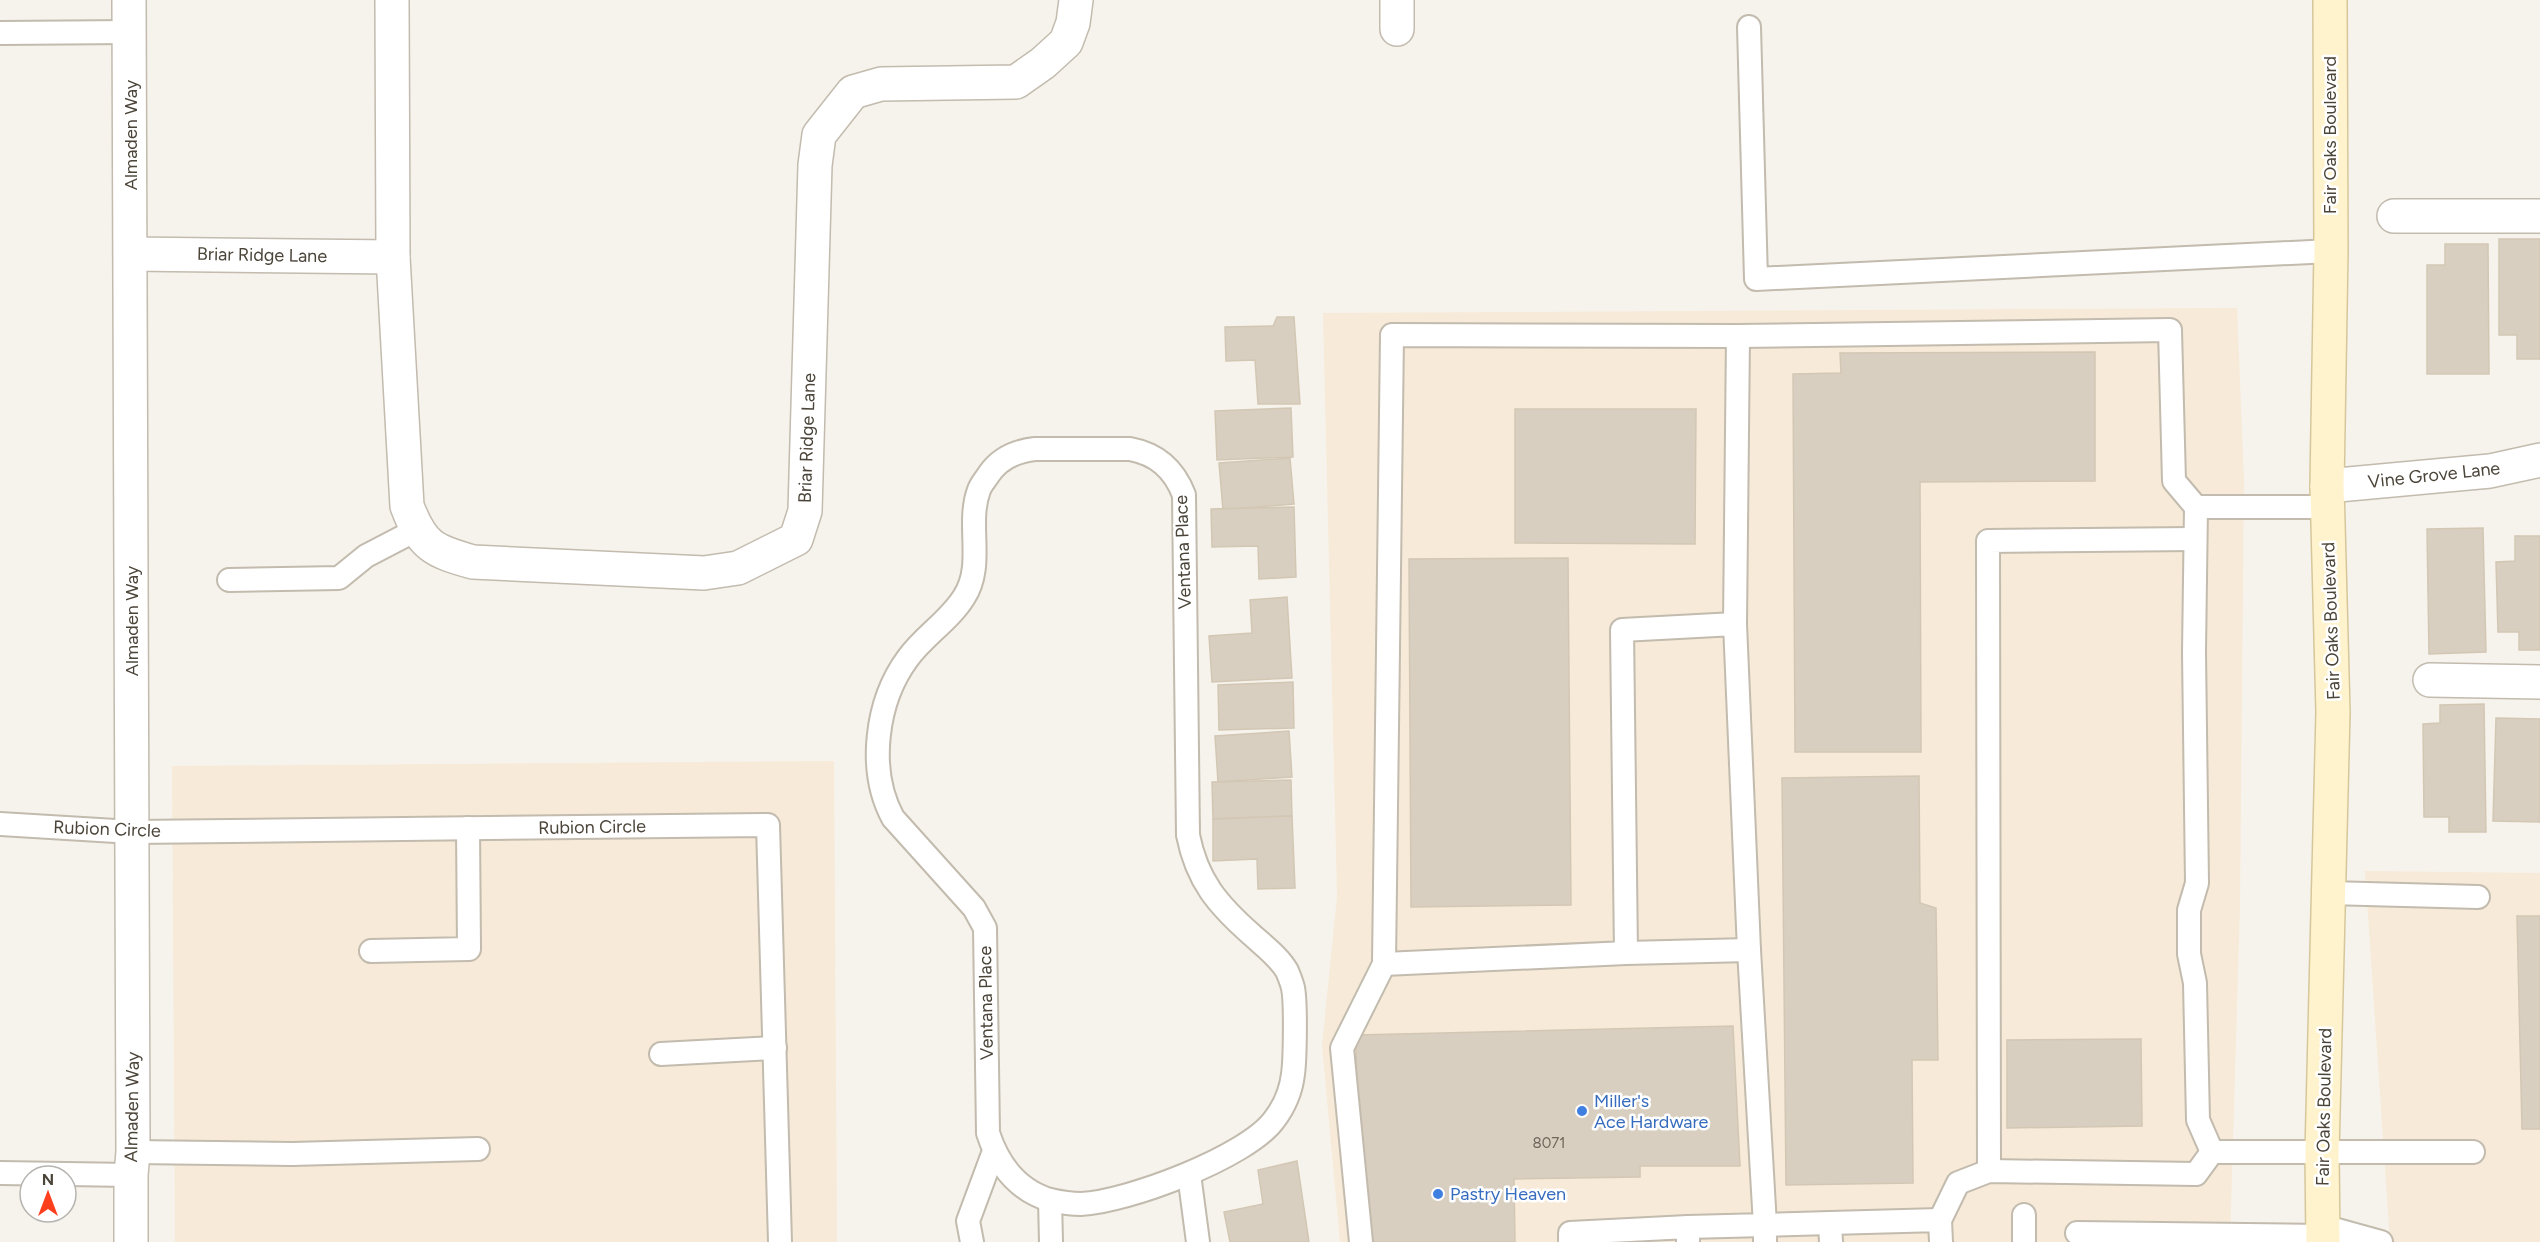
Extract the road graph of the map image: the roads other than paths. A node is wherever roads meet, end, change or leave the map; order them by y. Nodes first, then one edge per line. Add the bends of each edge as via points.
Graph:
1 (129, 0) edge
2 (392, 0) edge
3 (1076, 0) edge
4 (2330, 0) edge
5 (1749, 27) dead end
6 (130, 32) junction
7 (0, 33) edge
8 (2394, 216) dead end
9 (2540, 216) edge
10 (2331, 251) junction
11 (131, 254) junction
12 (393, 257) junction
13 (1738, 336) junction
14 (2540, 460) edge
15 (2327, 496) junction
16 (2196, 507) junction
17 (416, 530) junction
18 (2194, 540) junction
19 (229, 580) dead end
20 (1735, 624) junction
21 (2430, 680) dead end
22 (2540, 682) edge
23 (0, 824) edge
24 (468, 828) junction
25 (132, 832) junction
26 (2329, 893) junction
27 (2478, 897) dead end
28 (1749, 950) junction
29 (371, 951) dead end
30 (1626, 953) junction
31 (1384, 964) junction
32 (775, 1048) junction
33 (661, 1054) dead end
34 (478, 1149) dead end
35 (994, 1151) junction
36 (2212, 1152) junction
37 (2473, 1152) dead end
38 (2322, 1153) junction
39 (132, 1164) junction
40 (1989, 1171) junction
41 (0, 1173) edge
42 (1189, 1174) junction
43 (1050, 1200) junction
44 (2024, 1215) dead end
45 (1940, 1231) edge
46 (1830, 1232) edge
47 (1765, 1233) edge
48 (2077, 1233) dead end
49 (1688, 1235) edge
50 (2323, 1235) edge
51 (130, 1242) edge
52 (780, 1242) edge
53 (972, 1242) edge
54 (1051, 1242) edge
55 (1198, 1242) edge
56 (1361, 1242) edge
57 (1570, 1242) edge
58 (2024, 1242) edge
59 (2381, 1242) edge

1 - 6 street, Almaden Way
2 - 12 street, Briar Ridge Lane
3 - 17 street, Briar Ridge Lane via 1066,42 1016,82 881,84 853,92 819,135 805,511 796,539 738,568 704,573 473,562 440,552
4 - 10 main road, Fair Oaks Boulevard
5 - 10 lane via 1756,279
6 - 7 lane
6 - 11 street, Almaden Way
8 - 9 street
10 - 15 main road, Fair Oaks Boulevard
11 - 12 street, Briar Ridge Lane
11 - 25 street, Almaden Way
12 - 17 street, Briar Ridge Lane via 407,506
13 - 16 lane via 2170,330 2174,481
13 - 20 lane
13 - 31 lane via 1392,334
14 - 15 street, Vine Grove Lane
15 - 16 lane
15 - 26 main road, Fair Oaks Boulevard via 2333,712
16 - 18 lane
17 - 19 lane via 366,556 339,578
18 - 36 lane via 2197,883 2189,910 2189,954 2195,983 2198,1120
18 - 40 lane via 1988,541
20 - 28 lane
20 - 30 lane via 1622,630
21 - 22 street
23 - 25 lane, Rubion Circle
24 - 25 lane, Rubion Circle
24 - 29 lane via 469,949
24 - 32 lane, Rubion Circle via 768,825
25 - 39 street, Almaden Way
26 - 27 lane
26 - 38 main road, Fair Oaks Boulevard
28 - 30 lane
28 - 47 lane
30 - 31 lane
31 - 56 lane via 1342,1048
32 - 33 lane
32 - 52 lane, Rubion Circle
34 - 39 lane via 291,1154
35 - 42 lane, Ventana Place via 988,1133 985,928 975,908 893,818 884,802 878,770 881,717 890,687 908,657 964,598 974,574 976,506 980,489 994,467 1008,456 1035,448 1130,448 1168,466 1184,495 1188,835 1192,856 1208,890 1228,914 1277,958 1293,988 1293,1073 1288,1096 1262,1132
35 - 43 lane, Ventana Place via 1009,1175
35 - 53 lane via 968,1221
36 - 38 lane
36 - 40 lane via 2196,1174
37 - 38 lane
38 - 50 main road, Fair Oaks Boulevard
39 - 41 lane
39 - 51 street, Almaden Way
40 - 45 lane via 1958,1183
42 - 43 lane, Ventana Place via 1142,1191 1082,1204
42 - 55 lane
43 - 54 lane
44 - 58 lane
45 - 46 lane
46 - 47 lane
47 - 49 lane
48 - 50 lane
49 - 57 lane via 1570,1233
50 - 59 lane

